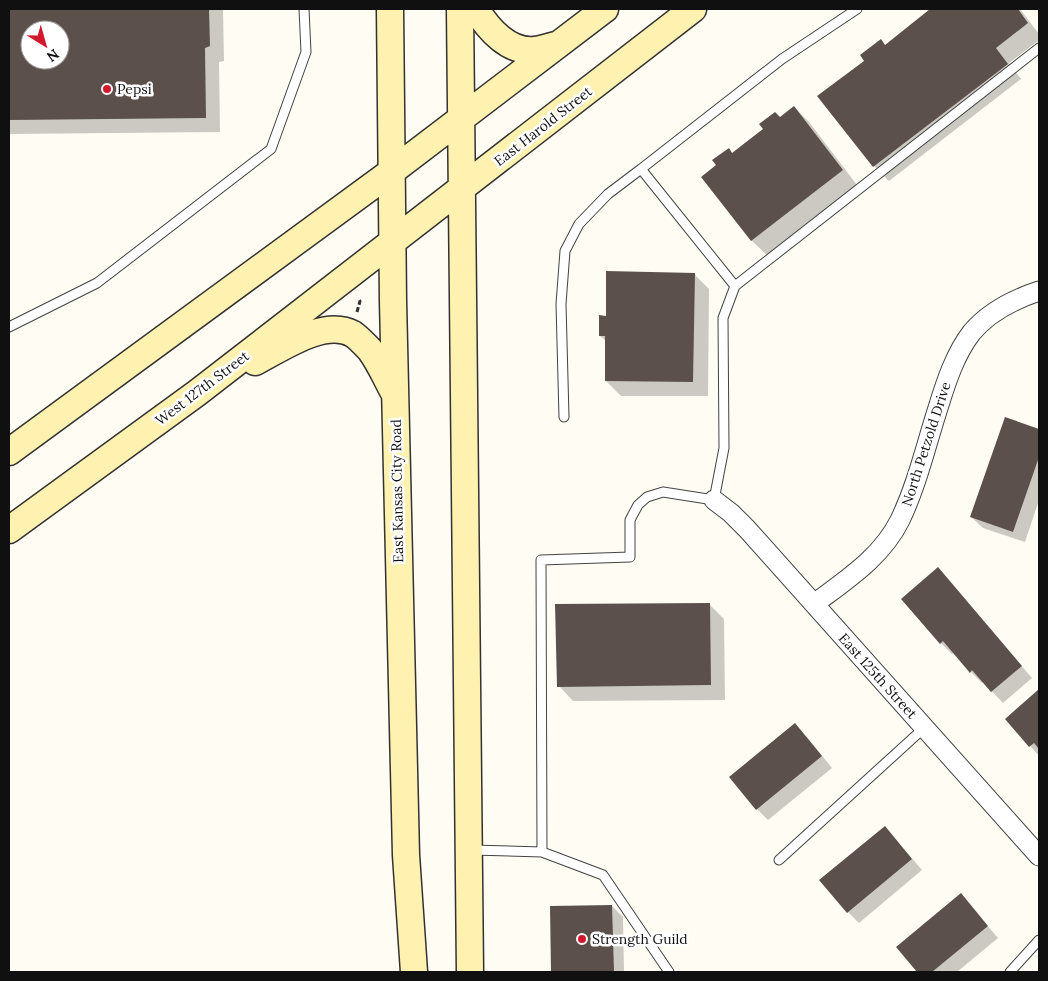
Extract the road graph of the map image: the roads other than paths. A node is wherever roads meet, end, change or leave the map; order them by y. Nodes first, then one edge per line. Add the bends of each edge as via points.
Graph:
1 (304, 9) edge
2 (390, 9) edge
3 (460, 9) edge
4 (476, 9) edge
5 (605, 9) edge
6 (693, 9) edge
7 (858, 9) edge
8 (559, 44) junction
9 (1039, 48) edge
10 (461, 119) junction
11 (641, 169) junction
12 (391, 172) junction
13 (462, 188) junction
14 (393, 242) junction
15 (735, 286) junction
16 (1039, 291) edge
17 (9, 327) edge
18 (197, 392) junction
19 (395, 394) junction
20 (564, 417) dead end
21 (9, 452) edge
22 (714, 500) junction
23 (9, 530) edge
24 (814, 604) junction
25 (924, 728) junction
26 (468, 850) junction
27 (542, 852) junction
28 (1039, 856) edge
29 (779, 860) dead end
30 (1039, 940) edge
31 (414, 972) edge
32 (470, 972) edge
33 (669, 972) edge
34 (1010, 972) edge

1 - 17 lane via 306,52 271,149 97,283
2 - 12 main road, East Kansas City Road
3 - 10 main road
4 - 8 main road via 492,32 508,43 534,50
5 - 8 main road
6 - 13 main road, East Harold Street
7 - 11 lane via 782,60
8 - 10 main road
9 - 15 lane
10 - 12 main road
10 - 13 main road
11 - 15 lane
11 - 20 lane via 608,194 580,224 565,251 561,304
12 - 14 main road, East Kansas City Road
12 - 21 main road
13 - 14 main road, East Harold Street
13 - 26 main road
14 - 18 main road, West 127th Street
14 - 19 main road, East Kansas City Road
15 - 22 lane via 723,318 724,448
16 - 24 street, North Petzold Drive via 1022,296 987,318 972,332 960,349 945,385 900,522 876,554 854,575
18 - 19 main road via 306,336 340,330 352,333 371,352
18 - 23 main road, West 127th Street
19 - 31 main road, East Kansas City Road via 406,855
22 - 24 street, East 125th Street via 747,529
22 - 27 lane via 663,492 646,497 630,520 630,557 541,560
24 - 25 street, East 125th Street
25 - 28 street, East 125th Street
25 - 29 lane
26 - 27 lane
26 - 32 main road
27 - 33 lane via 603,875
30 - 34 lane

